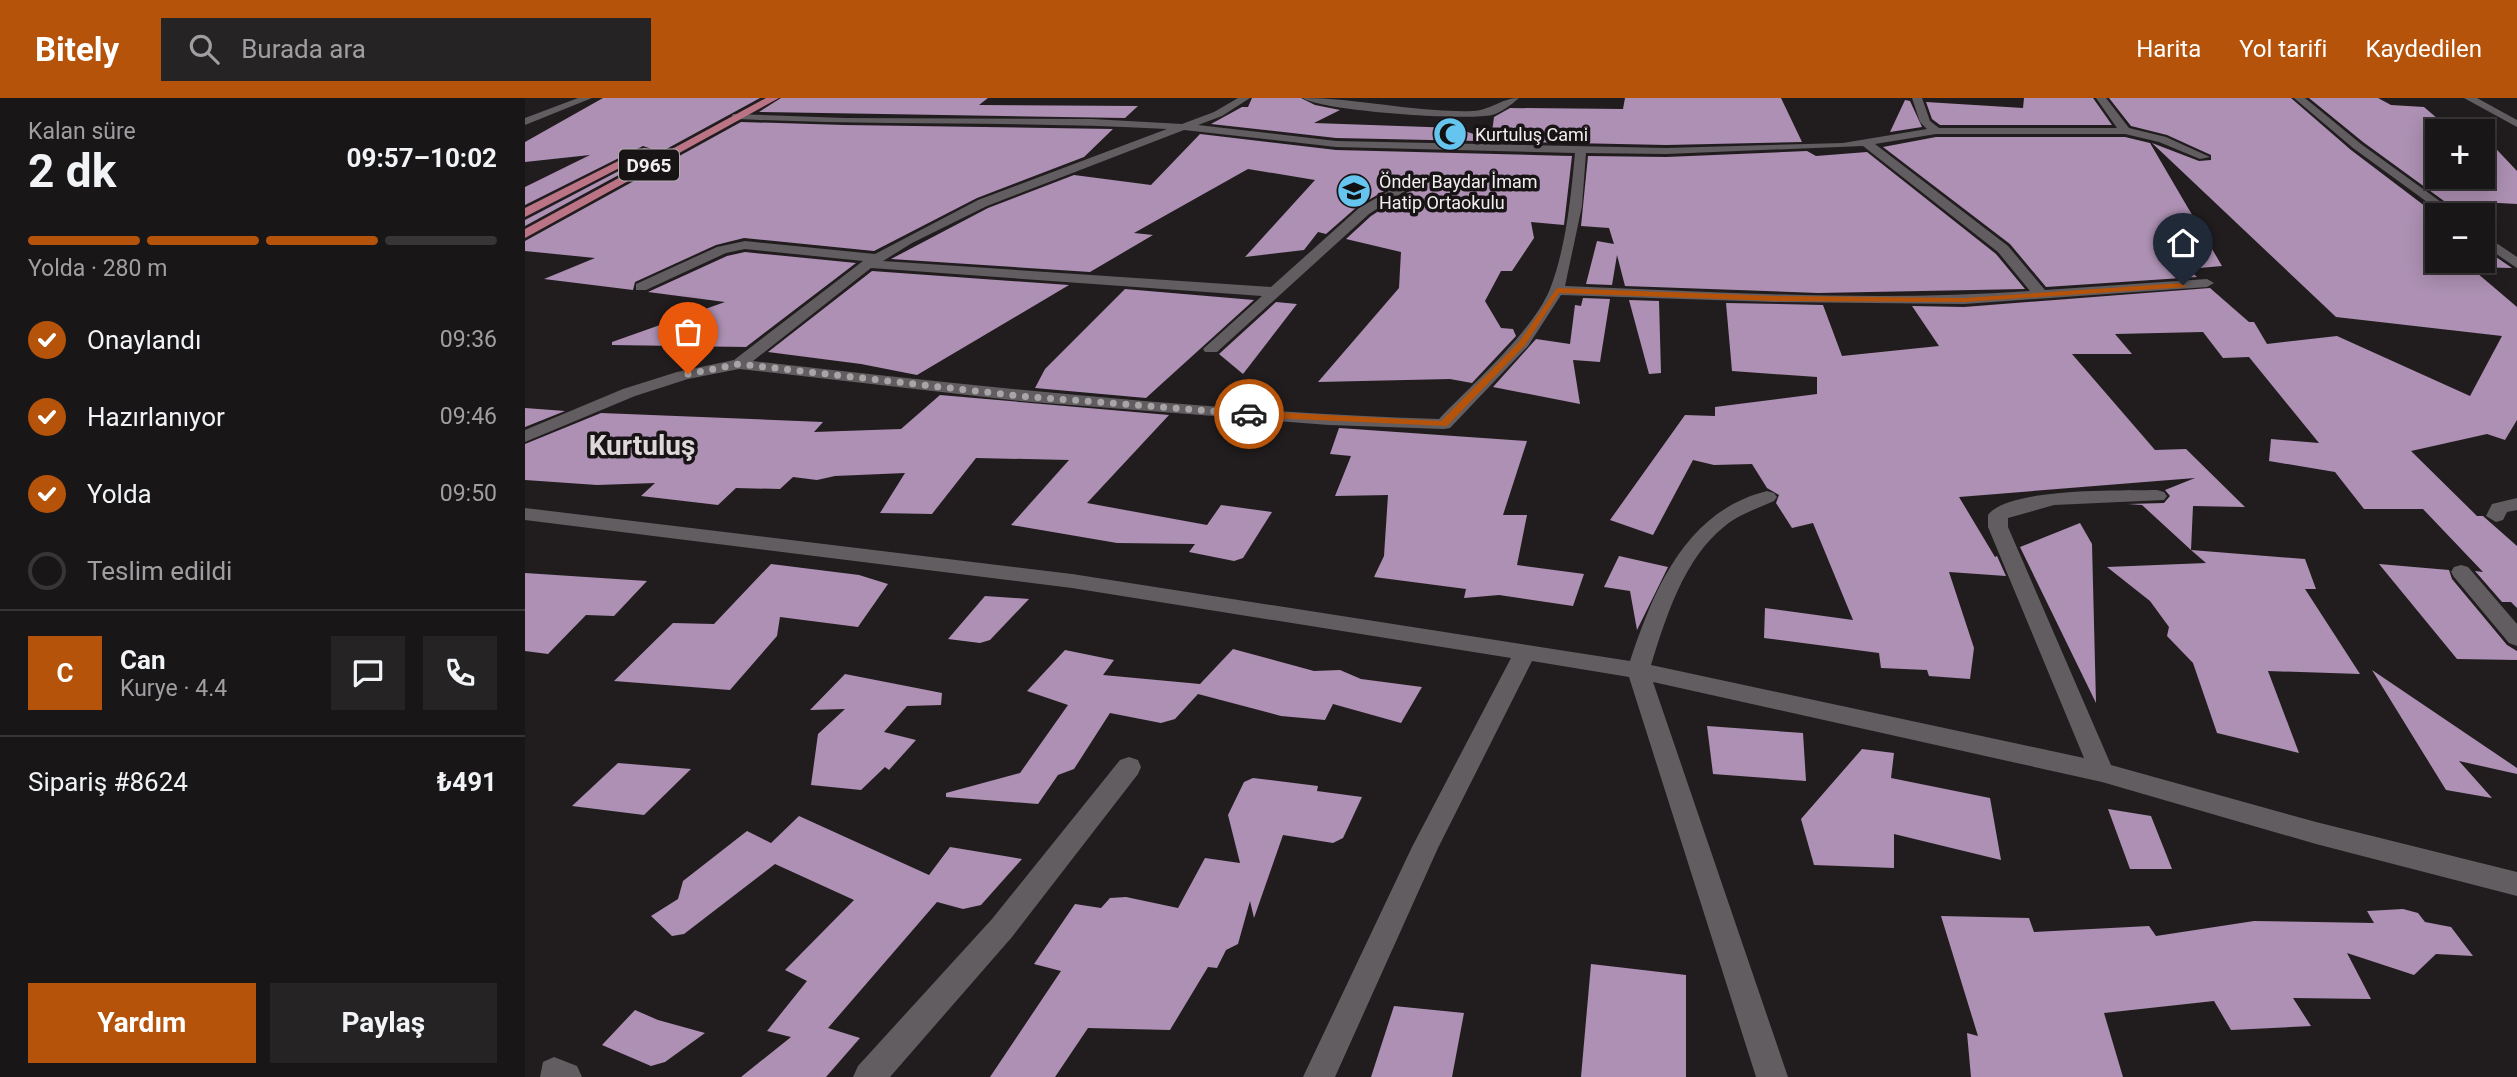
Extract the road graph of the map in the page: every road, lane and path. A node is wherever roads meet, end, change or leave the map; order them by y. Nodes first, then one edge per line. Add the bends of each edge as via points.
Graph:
1 (587, 98) edge
2 (749, 98) edge
3 (774, 98) edge
4 (1245, 98) edge
5 (1308, 98) edge
6 (1514, 98) edge
7 (1917, 98) edge
8 (2101, 98) edge
9 (2299, 98) edge
10 (2469, 98) edge
11 (737, 116) junction
12 (525, 122) edge
13 (699, 124) dead end
14 (2517, 124) edge
15 (1183, 127) junction
16 (1936, 131) junction
17 (2125, 131) junction
18 (662, 143) dead end
19 (1865, 143) junction
20 (1581, 149) junction
21 (2204, 157) dead end
22 (1410, 184) dead end
23 (2436, 203) edge
24 (525, 213) edge
25 (525, 234) edge
26 (2495, 247) edge
27 (872, 261) junction
28 (2517, 264) edge
29 (2207, 283) dead end
30 (641, 287) dead end
31 (1557, 290) junction
32 (1273, 292) junction
33 (2041, 295) junction
34 (1212, 349) dead end
35 (739, 364) junction
36 (525, 438) edge
37 (2157, 496) dead end
38 (1767, 498) dead end
39 (2517, 504) edge
40 (525, 514) edge
41 (2496, 516) dead end
42 (2461, 572) dead end
43 (2517, 638) edge
44 (1525, 650) junction
45 (1638, 670) junction
46 (1129, 767) dead end
47 (2102, 772) junction
48 (2517, 884) edge
49 (869, 1077) edge
50 (1319, 1077) edge
51 (1772, 1077) edge

1 - 12 street
2 - 13 main road
3 - 11 main road, D965
4 - 15 street
5 - 6 street via 1415,113 1474,114 1492,112
7 - 16 street via 1925,122
8 - 17 street
9 - 23 street
10 - 14 street
11 - 15 street
11 - 25 main road, D965
15 - 20 street via 1336,144
15 - 27 street via 1033,182
16 - 17 street
16 - 19 street
17 - 21 street via 2162,139
18 - 24 main road, D965
19 - 20 street via 1761,150
19 - 33 street via 2003,248
20 - 31 street via 1576,206
22 - 32 street via 1364,211
26 - 28 street
27 - 30 street via 745,245 723,250
27 - 32 street
27 - 35 street via 826,292
29 - 33 street
31 - 33 street via 1856,299
31 - 35 street via 1522,344 1444,424 1329,420 1020,396
32 - 34 street
35 - 36 street via 625,392
37 - 47 street via 2053,501 2012,507 1998,515 1998,527
38 - 45 street via 1718,521 1696,544 1655,617
39 - 41 street via 2499,508
40 - 44 street via 1072,580
42 - 43 street
44 - 45 street
44 - 50 street via 1425,847
45 - 47 street
45 - 51 street
46 - 49 street via 1002,928
47 - 48 street

